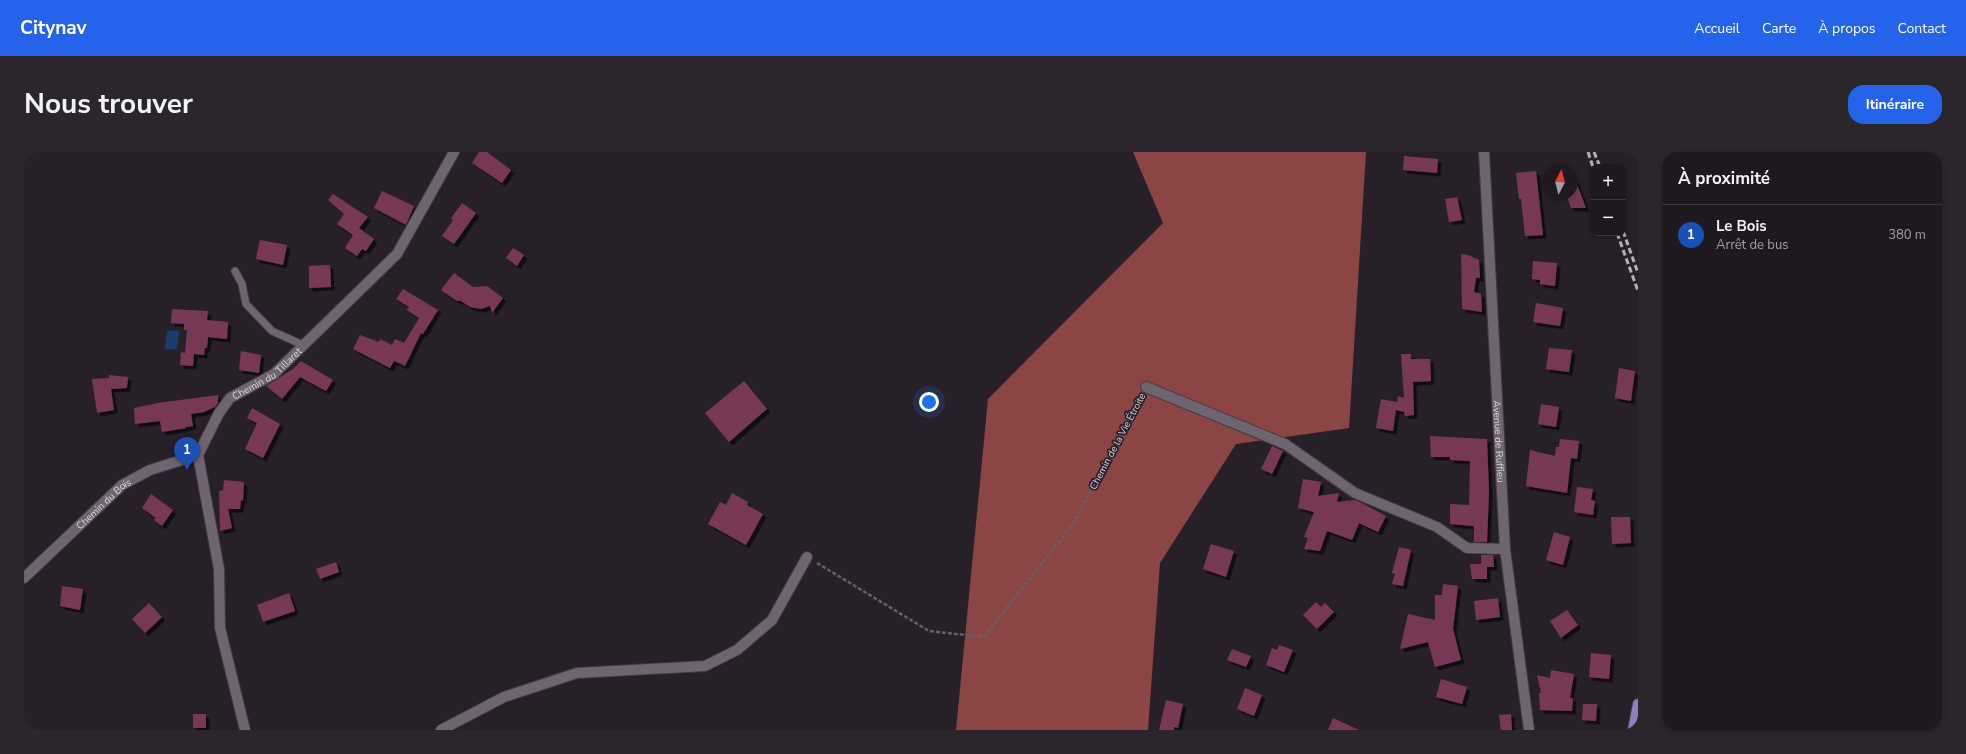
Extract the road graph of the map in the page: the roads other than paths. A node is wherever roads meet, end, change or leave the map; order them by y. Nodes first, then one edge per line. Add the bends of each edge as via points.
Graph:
1 (454, 152) edge
2 (1484, 152) edge
3 (235, 272) dead end
4 (303, 345) junction
5 (1146, 387) road end
6 (198, 455) junction
7 (1505, 550) junction
8 (807, 557) road end
9 (24, 578) edge
10 (1638, 704) edge
11 (245, 730) edge
12 (441, 730) edge
13 (1529, 730) edge
14 (1633, 730) edge

1 - 4 street, Chemin du Tillaret via 397,254
2 - 7 street, Avenue de Ruffieu
3 - 4 lane via 242,284 246,304 272,331
4 - 6 street, Chemin du Tillaret via 274,374 230,398 219,413
5 - 7 street, Chemin de la Vie Étroite via 1285,444 1355,493 1436,527 1467,548
6 - 9 street, Chemin du Bois via 150,470 122,485
6 - 11 street via 220,569 220,628
7 - 13 street, Avenue de Ruffieu
8 - 12 street via 772,620 737,650 704,666 576,673 504,697
10 - 14 main road

